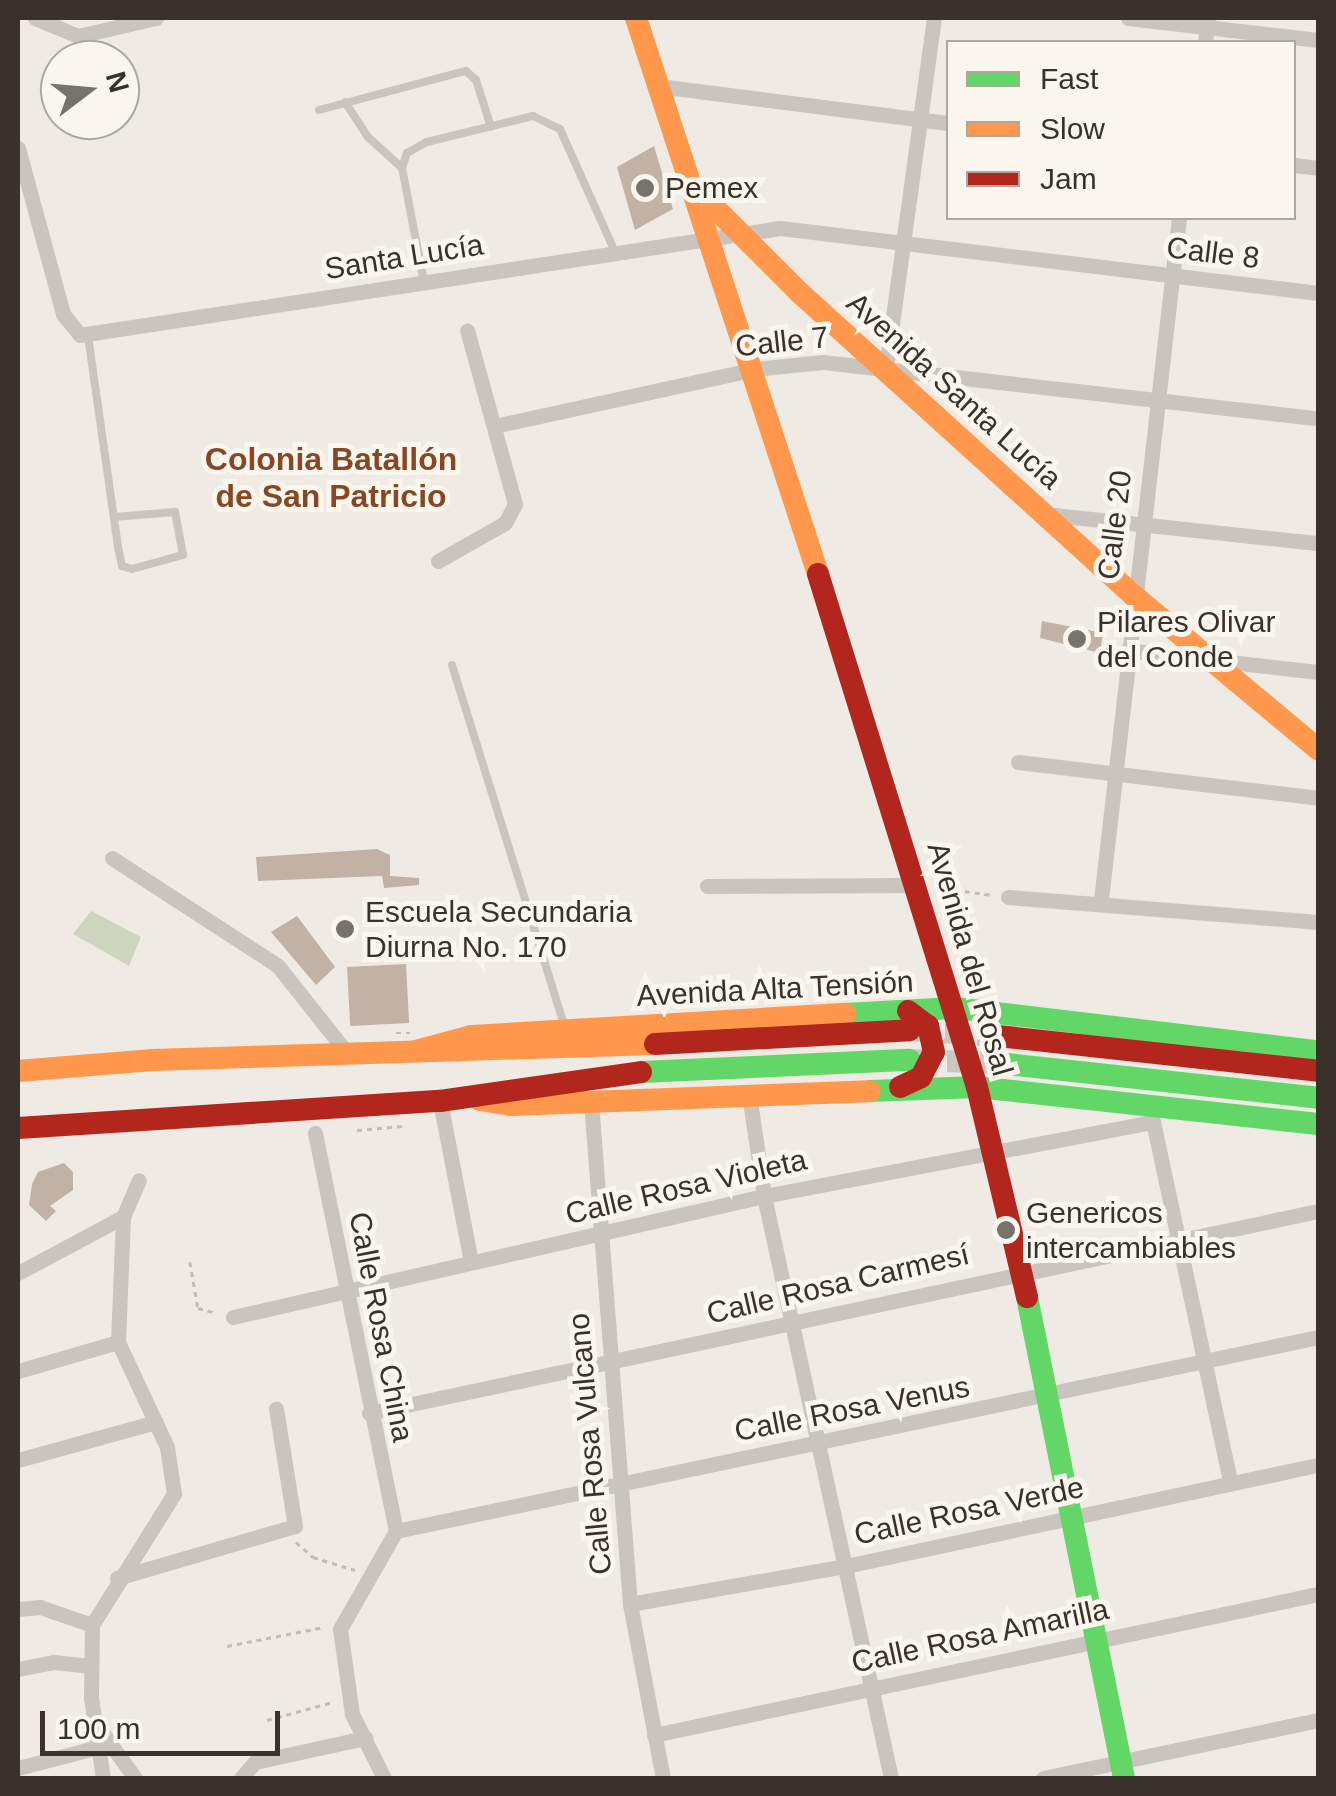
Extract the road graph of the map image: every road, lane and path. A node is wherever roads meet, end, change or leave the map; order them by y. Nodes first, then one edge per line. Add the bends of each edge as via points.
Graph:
1 (67, 18) edge
2 (156, 18) edge
3 (636, 18) edge
4 (657, 18) edge
5 (934, 18) edge
6 (1128, 18) edge
7 (40, 20) edge
8 (1207, 29) edge
9 (1318, 40) edge
10 (652, 57) junction
11 (659, 86) junction
12 (345, 102) junction
13 (319, 110) dead end
14 (922, 120) junction
15 (946, 122) edge
16 (492, 127) junction
17 (18, 148) edge
18 (402, 168) junction
19 (684, 178) junction
20 (1180, 220) edge
21 (745, 235) junction
22 (706, 240) junction
23 (907, 245) junction
24 (615, 252) junction
25 (1171, 276) junction
26 (424, 282) junction
27 (1318, 294) edge
28 (467, 330) dead end
29 (80, 333) junction
30 (886, 368) junction
31 (755, 369) junction
32 (1157, 398) junction
33 (1318, 418) edge
34 (494, 426) junction
35 (1046, 514) junction
36 (114, 517) junction
37 (1144, 522) junction
38 (1318, 543) edge
39 (438, 561) dead end
40 (1133, 595) junction
41 (1127, 650) junction
42 (1216, 662) junction
43 (452, 664) dead end
44 (1318, 672) edge
45 (1318, 749) edge
46 (1018, 762) dead end
47 (1114, 772) junction
48 (1318, 798) edge
49 (112, 858) dead end
50 (918, 885) junction
51 (707, 886) dead end
52 (1008, 897) joint
53 (1101, 900) junction
54 (1318, 922) edge
55 (955, 1008) junction
56 (909, 1021) junction
57 (396, 1030) dead end
58 (566, 1030) junction
59 (998, 1036) tunnel mouth
60 (407, 1050) junction
61 (1318, 1051) edge
62 (346, 1054) junction
63 (910, 1060) tunnel mouth
64 (998, 1063) tunnel mouth
65 (18, 1071) edge
66 (1318, 1071) edge
67 (977, 1087) junction
68 (896, 1088) junction
69 (749, 1094) junction
70 (465, 1098) junction
71 (1318, 1098) edge
72 (440, 1101) junction
73 (590, 1102) junction
74 (402, 1108) dead end
75 (1151, 1112) junction
76 (1318, 1124) edge
77 (18, 1128) edge
78 (358, 1130) dead end
79 (315, 1133) dead end
80 (993, 1149) junction
81 (139, 1180) dead end
82 (764, 1196) junction
83 (1318, 1211) edge
84 (123, 1217) junction
85 (600, 1234) junction
86 (1180, 1238) junction
87 (190, 1262) dead end
88 (471, 1262) junction
89 (18, 1272) edge
90 (1024, 1272) junction
91 (345, 1288) junction
92 (232, 1317) joint
93 (791, 1322) junction
94 (1318, 1337) edge
95 (118, 1342) junction
96 (1206, 1361) junction
97 (612, 1364) junction
98 (18, 1371) edge
99 (1051, 1397) junction
100 (276, 1409) dead end
101 (369, 1413) junction
102 (156, 1422) junction
103 (818, 1442) junction
104 (18, 1460) edge
105 (1318, 1466) edge
106 (1231, 1484) junction
107 (619, 1485) junction
108 (1075, 1517) junction
109 (396, 1531) junction
110 (283, 1532) junction
111 (846, 1566) junction
112 (370, 1573) junction
113 (116, 1578) junction
114 (1318, 1594) edge
115 (630, 1604) junction
116 (18, 1609) edge
117 (92, 1625) junction
118 (340, 1629) junction
119 (1099, 1638) junction
120 (227, 1646) dead end
121 (89, 1666) junction
122 (18, 1668) edge
123 (871, 1688) junction
124 (348, 1698) junction
125 (267, 1720) dead end
126 (1318, 1720) edge
127 (94, 1721) junction
128 (654, 1735) junction
129 (364, 1738) junction
130 (95, 1748) junction
131 (18, 1768) edge
132 (1122, 1770) edge
133 (103, 1778) edge
134 (135, 1778) edge
135 (241, 1778) edge
136 (384, 1778) edge
137 (663, 1778) edge
138 (890, 1778) edge
139 (1043, 1778) edge

1 - 7 street
2 - 7 street via 78,36
3 - 10 street
4 - 10 street
5 - 14 street
6 - 8 street
8 - 9 street
10 - 11 street
11 - 14 street
11 - 19 street
12 - 13 lane
12 - 16 lane via 466,71 476,80
12 - 18 lane via 368,137
14 - 15 street
14 - 23 street
16 - 18 lane via 416,146
16 - 24 lane via 533,116 560,129
17 - 29 street
18 - 26 lane
19 - 21 street, Avenida Santa Lucía
19 - 22 street, Avenida del Rosal
20 - 25 street, Calle 20
21 - 22 street, Santa Lucía
21 - 23 street, Calle 8 via 780,228
21 - 30 street, Avenida Santa Lucía
22 - 24 street, Santa Lucía
22 - 31 street, Avenida del Rosal
23 - 25 street, Calle 8
23 - 30 street
24 - 26 street, Santa Lucía
25 - 27 street, Calle 8
25 - 32 street, Calle 20
26 - 29 street, Santa Lucía
28 - 34 street
29 - 36 lane
30 - 31 street, Calle 7 via 823,362
30 - 32 street, Calle 7
30 - 35 street, Avenida Santa Lucía
31 - 34 street, Calle 7
31 - 50 street, Avenida del Rosal
32 - 33 street, Calle 7
32 - 37 street, Calle 20
34 - 39 street via 514,490 511,516
35 - 37 street
35 - 40 street, Avenida Santa Lucía
36 - 36 lane via 123,568 184,555 175,512
37 - 38 street
37 - 40 street, Calle 20
40 - 41 street, Calle 20
40 - 42 street, Avenida Santa Lucía
41 - 42 street
41 - 47 street, Calle 20
42 - 44 street
42 - 45 street, Avenida Santa Lucía
43 - 58 lane
46 - 47 street
47 - 48 street
47 - 53 street, Calle 20
49 - 62 street via 278,966
50 - 51 street
50 - 52 path
50 - 55 street, Avenida del Rosal
52 - 53 street
53 - 54 street
55 - 56 street, Avenida Alta Tensión
55 - 61 street, Avenida Alta Tensión
55 - 67 street, Avenida del Rosal
56 - 58 street, Avenida Alta Tensión
56 - 60 street, Avenida Alta Tensión
56 - 68 street via 928,1026 934,1052 921,1077
57 - 60 path
58 - 60 street, Avenida Alta Tensión via 446,1039
59 - 66 street
60 - 62 street, Avenida Alta Tensión
62 - 65 street, Avenida Alta Tensión
63 - 70 street via 630,1072
64 - 71 street
67 - 68 street
67 - 75 street
67 - 80 street, Avenida del Rosal
68 - 69 street
69 - 73 street
69 - 82 street
70 - 72 street
70 - 73 street
72 - 77 street
72 - 88 street
73 - 85 street, Calle Rosa Vulcano
74 - 78 path via 403,1127
75 - 76 street
75 - 80 street, Calle Rosa Violeta
75 - 86 street
79 - 91 street, Calle Rosa China
80 - 82 street, Calle Rosa Violeta
80 - 90 street, Avenida del Rosal
81 - 84 street
82 - 85 street, Calle Rosa Violeta
82 - 93 street
83 - 86 street, Calle Rosa Carmesí
84 - 89 street
84 - 95 street
85 - 88 street, Calle Rosa Violeta
85 - 97 street, Calle Rosa Vulcano
86 - 90 street, Calle Rosa Carmesí
86 - 96 street
87 - 92 path via 198,1308
88 - 91 street, Calle Rosa Violeta
90 - 93 street, Calle Rosa Carmesí
90 - 99 street, Avenida del Rosal
91 - 92 street, Calle Rosa Violeta
91 - 101 street, Calle Rosa China
93 - 97 street, Calle Rosa Carmesí
93 - 103 street
94 - 96 street, Calle Rosa Venus
95 - 98 street
95 - 102 street
96 - 99 street, Calle Rosa Venus
96 - 106 street
97 - 101 street, Calle Rosa Carmesí
97 - 107 street, Calle Rosa Vulcano
99 - 103 street, Calle Rosa Venus
99 - 108 street, Avenida del Rosal
100 - 110 street via 298,1519
101 - 109 street, Calle Rosa China
102 - 104 street
102 - 113 street via 174,1494 157,1528
103 - 107 street, Calle Rosa Venus
103 - 111 street
105 - 106 street, Calle Rosa Verde
106 - 108 street, Calle Rosa Verde
107 - 109 street, Calle Rosa Venus
107 - 115 street, Calle Rosa Vulcano
108 - 111 street, Calle Rosa Verde
108 - 119 street, Avenida del Rosal
109 - 112 street
110 - 112 path via 314,1557
110 - 113 street
111 - 115 street, Calle Rosa Verde
111 - 123 street
112 - 118 street
113 - 117 street
114 - 119 street, Calle Rosa Amarilla
115 - 128 street, Calle Rosa Vulcano
116 - 117 street via 40,1607
117 - 121 street
118 - 120 path via 313,1626
118 - 124 street
119 - 123 street, Calle Rosa Amarilla
119 - 132 street, Avenida del Rosal
121 - 122 street via 53,1662
121 - 127 street
123 - 128 street, Calle Rosa Amarilla
123 - 138 street
124 - 125 path
124 - 129 street
126 - 132 street
127 - 130 street
127 - 134 street
128 - 137 street, Calle Rosa Vulcano
129 - 135 street via 255,1762
129 - 136 street
130 - 131 street
130 - 133 street
132 - 139 street

